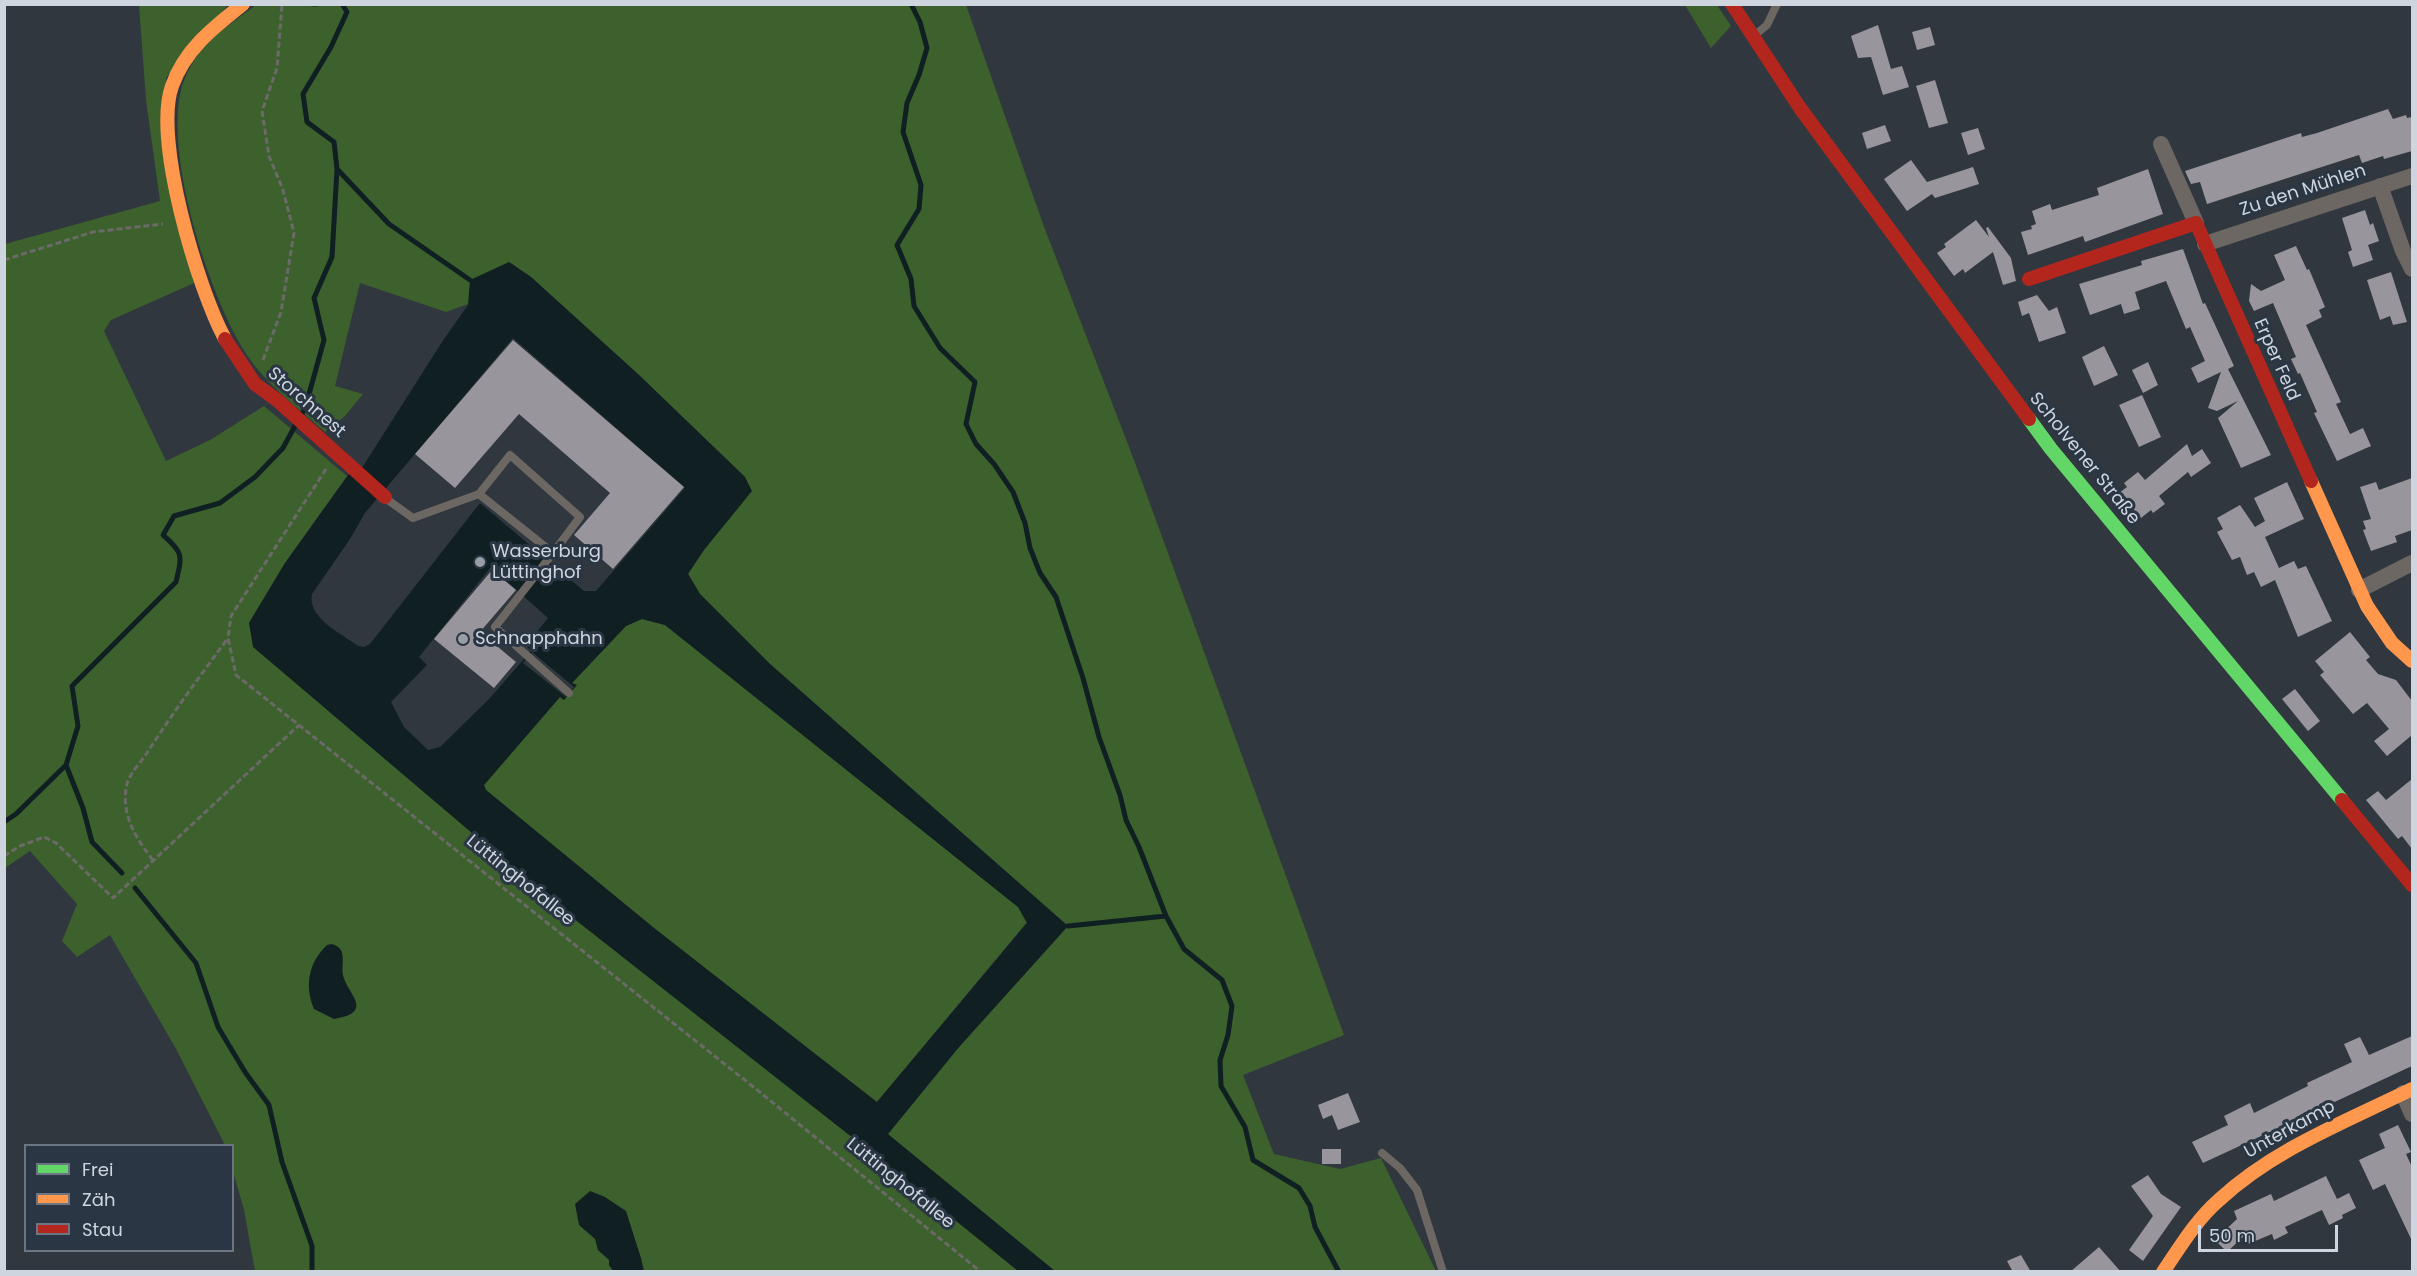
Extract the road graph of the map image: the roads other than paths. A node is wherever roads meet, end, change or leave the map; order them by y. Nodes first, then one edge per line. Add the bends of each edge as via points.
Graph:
1 (243, 4) edge
2 (1732, 4) edge
3 (1777, 4) edge
4 (1752, 37) junction
5 (2161, 144) dead end
6 (2412, 176) edge
7 (2380, 186) junction
8 (2196, 223) junction
9 (2205, 244) junction
10 (2412, 269) edge
11 (2029, 279) dead end
12 (479, 494) junction
13 (385, 497) joint
14 (552, 555) junction
15 (2412, 563) edge
16 (2359, 590) junction
17 (2412, 661) edge
18 (569, 693) dead end
19 (2412, 885) edge
20 (2408, 1091) edge
21 (2412, 1114) edge
22 (1382, 1153) dead end
23 (1443, 1272) edge
24 (2163, 1272) edge

1 - 13 street, Storchnest via 203,34 184,57 171,87 166,123 182,222 208,299 253,383 274,397
2 - 4 street, Scholvener Straße
3 - 4 lane via 1767,25
4 - 19 street, Scholvener Straße via 2051,449
5 - 8 street
6 - 7 street, Zu den Mühlen
7 - 9 street, Zu den Mühlen
7 - 10 street
8 - 9 street, Erper Feld
8 - 11 street
9 - 16 street, Erper Feld
12 - 13 lane via 413,518
12 - 14 lane
12 - 14 lane via 510,455 580,517
14 - 18 lane via 495,627
15 - 16 street
16 - 17 street, Erper Feld via 2382,631
20 - 21 street, Unterkamp
20 - 24 street, Unterkamp via 2274,1157 2252,1172 2217,1201 2190,1231
22 - 23 lane via 1400,1168 1416,1190

